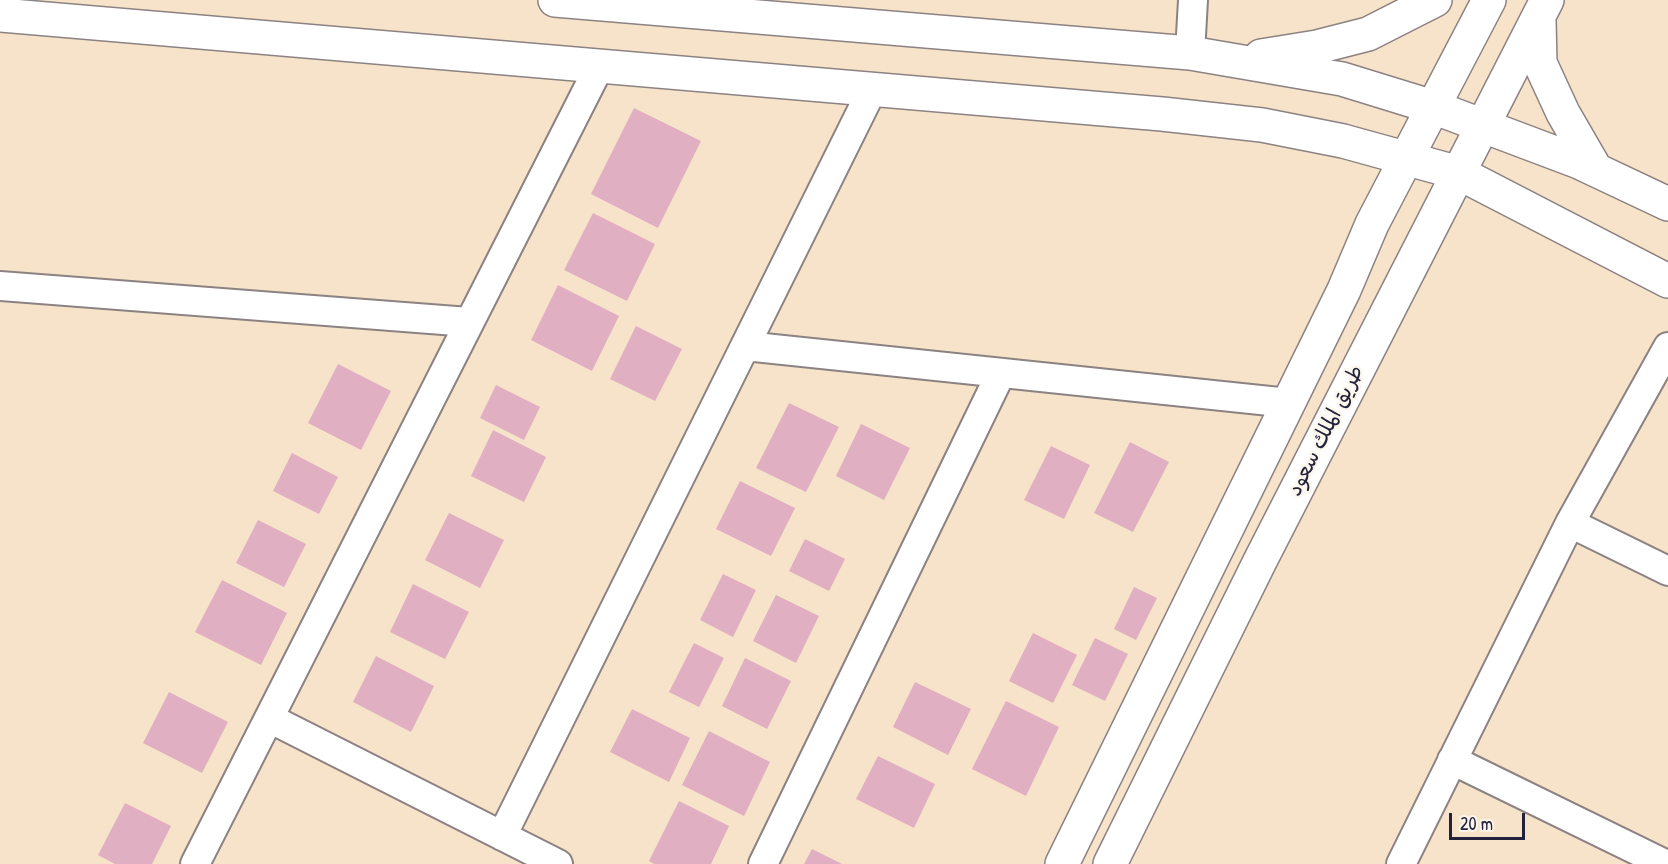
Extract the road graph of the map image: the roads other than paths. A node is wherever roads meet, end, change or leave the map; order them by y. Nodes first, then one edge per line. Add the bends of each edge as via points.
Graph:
1 (555, 0) edge
2 (1193, 0) edge
3 (1435, 0) edge
4 (1489, 0) edge
5 (1543, 9) edge
6 (0, 15) edge
7 (1190, 53) junction
8 (1233, 61) junction
9 (599, 67) junction
10 (872, 90) junction
11 (1433, 107) junction
12 (1483, 126) junction
13 (1406, 158) junction
14 (1596, 170) junction
15 (1459, 173) junction
16 (1668, 204) edge
17 (1668, 280) edge
18 (0, 286) edge
19 (469, 322) junction
20 (745, 346) junction
21 (1668, 347) edge
22 (1001, 373) junction
23 (1289, 403) junction
24 (1570, 523) junction
25 (1668, 571) edge
26 (269, 718) junction
27 (1452, 760) junction
28 (502, 836) junction
29 (195, 864) edge
30 (558, 864) edge
31 (763, 864) edge
32 (1062, 864) edge
33 (1110, 864) edge
34 (1401, 864) edge
35 (1665, 864) edge

1 - 7 street
2 - 7 street
3 - 8 street via 1368,34
4 - 11 street
5 - 12 street, طريق الملك سعود
5 - 14 street via 1540,63
6 - 9 street
7 - 8 street
8 - 11 street via 1342,79
9 - 10 street
9 - 19 street
10 - 13 street via 1262,125
10 - 20 street
11 - 12 street
11 - 13 street
12 - 14 street
12 - 15 street, طريق الملك سعود
13 - 15 street
13 - 23 street via 1371,224
14 - 16 street
15 - 17 street
15 - 33 street, طريق الملك سعود via 1254,571
18 - 19 street
19 - 26 street
20 - 22 street
20 - 28 street
21 - 24 street
22 - 23 street
22 - 31 street
23 - 32 street
24 - 25 street
24 - 27 street
26 - 28 street
26 - 29 street
27 - 34 street
27 - 35 street
28 - 30 street

